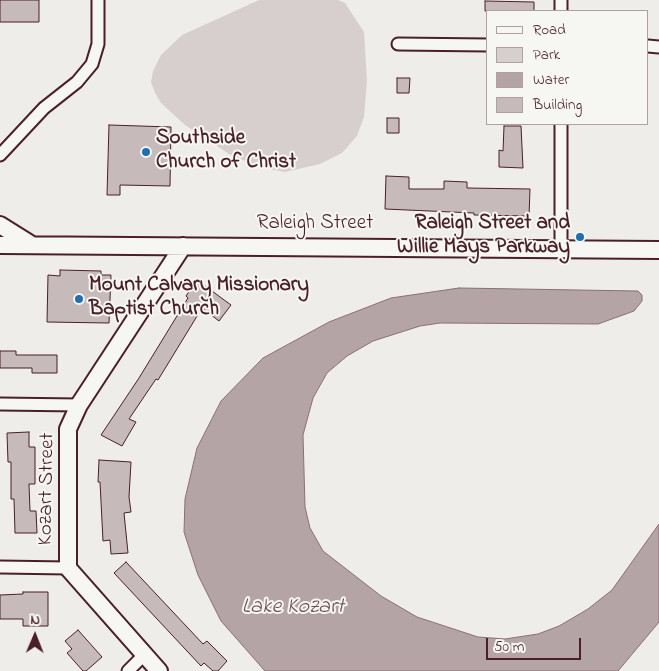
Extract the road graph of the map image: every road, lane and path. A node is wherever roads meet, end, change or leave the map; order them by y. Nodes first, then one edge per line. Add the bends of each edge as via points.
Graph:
1 (98, 0) edge
2 (398, 44) dead end
3 (487, 45) edge
4 (561, 125) edge
5 (0, 155) edge
6 (0, 225) edge
7 (0, 245) edge
8 (32, 245) junction
9 (183, 246) junction
10 (561, 248) junction
11 (659, 250) edge
12 (0, 404) edge
13 (79, 405) junction
14 (0, 567) edge
15 (68, 568) junction
16 (144, 655) junction
17 (128, 671) edge
18 (159, 671) edge

1 - 5 street via 98,44 92,64
2 - 3 street
4 - 10 street
6 - 8 street
7 - 8 street, Raleigh Street
8 - 9 street, Raleigh Street
9 - 10 street, Raleigh Street
9 - 13 street, Kozart Street
10 - 11 street, Raleigh Street
12 - 13 street
13 - 15 street, Kozart Street via 68,429
14 - 15 street
15 - 16 street, Kozart Street
16 - 17 street
16 - 18 street, Kozart Street

